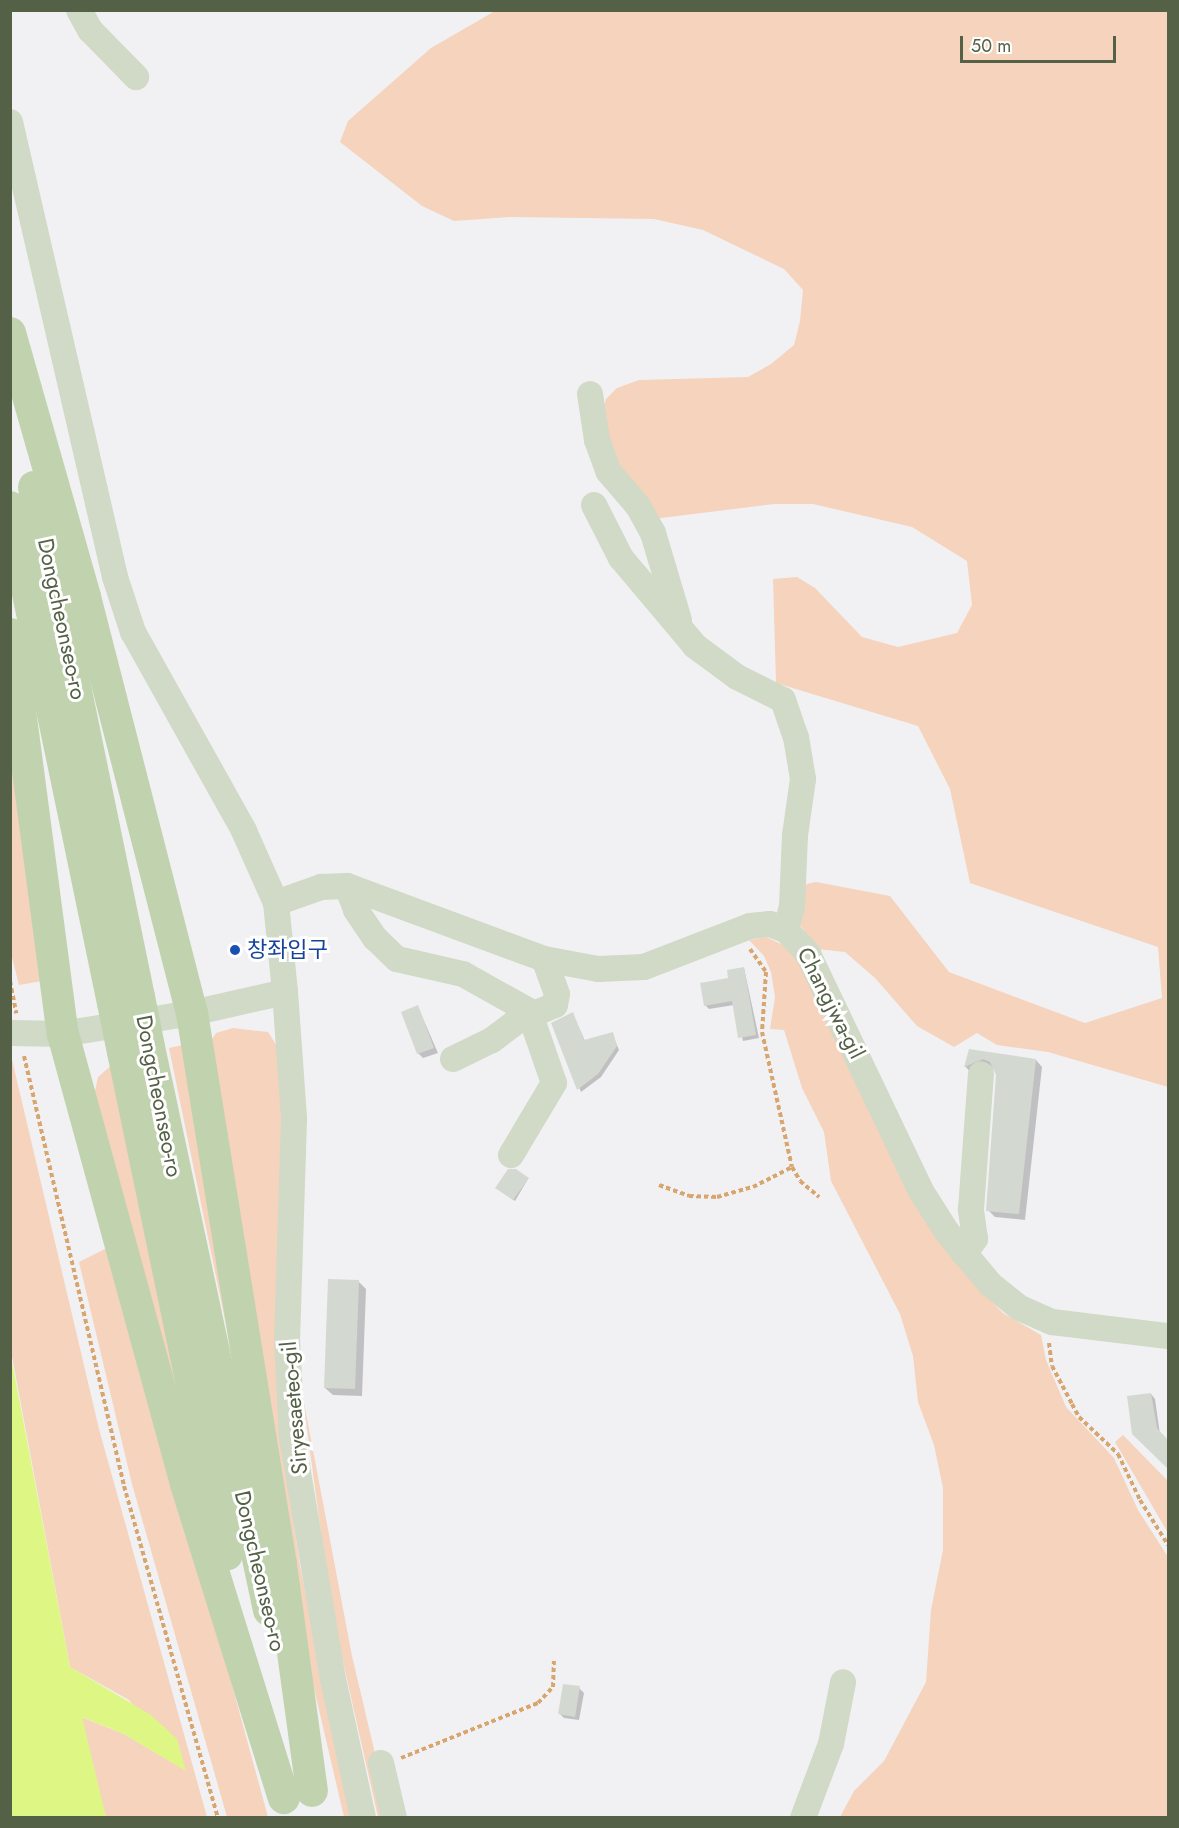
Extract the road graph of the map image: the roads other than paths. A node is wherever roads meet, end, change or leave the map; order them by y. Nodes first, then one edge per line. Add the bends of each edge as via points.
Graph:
1 (79, 10) edge
2 (136, 77) dead end
3 (10, 122) edge
4 (10, 333) edge
5 (10, 371) edge
6 (590, 394) dead end
7 (594, 505) dead end
8 (10, 507) edge
9 (681, 626) junction
10 (10, 634) edge
11 (347, 885) junction
12 (276, 903) junction
13 (786, 930) junction
14 (544, 959) junction
15 (285, 992) junction
16 (126, 1000) junction
17 (192, 1013) junction
18 (531, 1015) junction
19 (15, 1034) edge
20 (63, 1034) junction
21 (453, 1059) dead end
22 (981, 1074) dead end
23 (511, 1155) dead end
24 (964, 1254) junction
25 (1168, 1336) edge
26 (843, 1682) dead end
27 (381, 1763) road end
28 (301, 1806) edge
29 (363, 1818) edge
30 (394, 1818) edge
31 (803, 1818) edge

1 - 2 street via 90,30
3 - 12 street, Siryesaeteo-gil via 115,577 133,632 244,831
4 - 17 main road via 86,597
5 - 16 main road, Dongcheonseo-ro
6 - 9 street via 597,440 608,471 638,506 653,533
7 - 9 street via 621,558
8 - 16 main road, Dongcheonseo-ro
9 - 13 street via 695,646 737,677 783,700 796,737 803,779 792,906
10 - 20 main road
11 - 12 street, Changjwa-gil via 321,887
11 - 14 street, Changjwa-gil
11 - 18 street via 362,919 397,959 463,974 522,1005
12 - 15 street, Siryesaeteo-gil
13 - 14 street, Changjwa-gil via 760,924 644,967 598,969
13 - 24 street, Changjwa-gil via 798,940 811,961 921,1191
14 - 18 street via 557,1000 551,1008
15 - 17 street
15 - 29 street, Siryesaeteo-gil via 294,1119 287,1339 292,1437 333,1679
16 - 28 main road, Dongcheonseo-ro, bridge via 228,1427
17 - 20 street
17 - 28 main road via 279,1553
18 - 21 street
18 - 23 street via 554,1083
19 - 20 street
20 - 28 main road via 186,1484
22 - 24 street via 971,1209 975,1239
24 - 25 street, Changjwa-gil via 1005,1296 1052,1322
26 - 31 street via 831,1744
27 - 30 street

